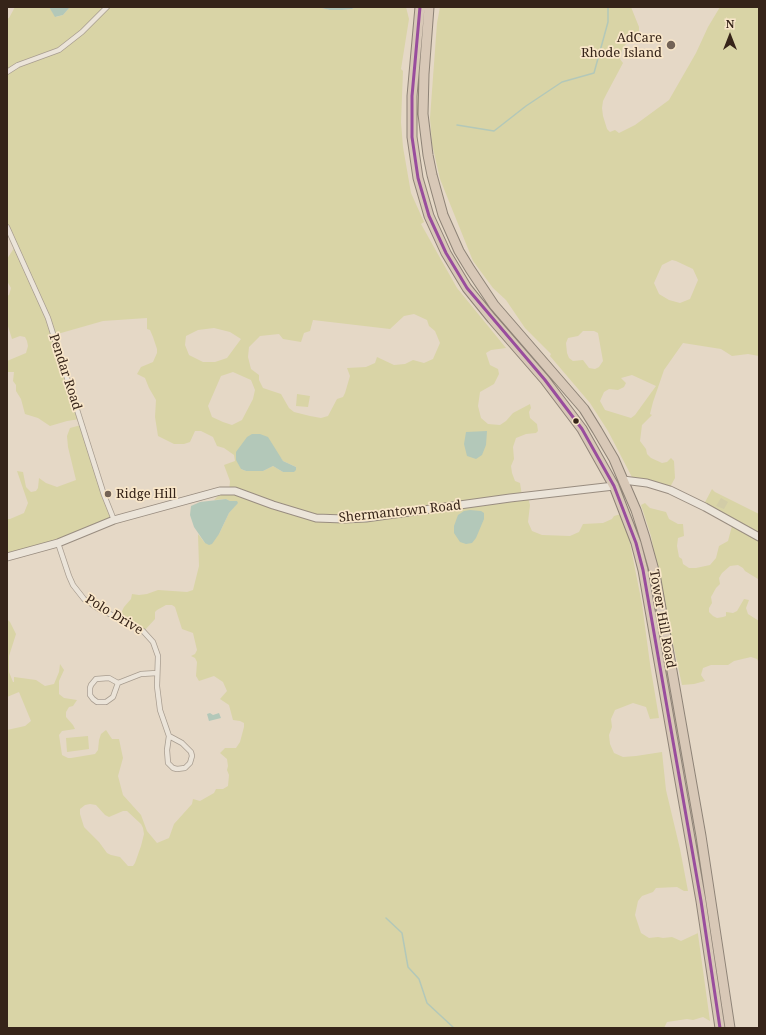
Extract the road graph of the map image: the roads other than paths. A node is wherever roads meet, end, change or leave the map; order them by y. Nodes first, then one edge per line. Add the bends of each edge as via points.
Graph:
1 (107, 7) edge
2 (414, 7) edge
3 (420, 7) edge
4 (429, 7) edge
5 (435, 7) edge
6 (417, 40) junction
7 (426, 43) junction
8 (7, 72) edge
9 (7, 227) edge
10 (623, 480) junction
11 (614, 486) junction
12 (114, 520) junction
13 (759, 537) edge
14 (58, 543) junction
15 (7, 557) edge
16 (157, 673) junction
17 (118, 683) junction
18 (170, 736) junction
19 (678, 769) junction
20 (717, 947) junction
21 (720, 1028) edge
22 (730, 1028) edge

1 - 8 street via 59,50 18,65
2 - 6 highway
3 - 6 highway, Tower Hill Road
4 - 7 highway, Tower Hill Road
5 - 7 highway
6 - 11 highway, Tower Hill Road via 412,96 412,137 418,178 437,235 467,288 545,380 582,429
7 - 10 highway, Tower Hill Road via 422,94 425,135 437,195 451,233 470,269 494,305 584,409
9 - 12 street, Pendar Road via 48,318
10 - 13 street via 647,483 670,490
10 - 20 highway, Tower Hill Road via 636,510 655,574 701,836
11 - 12 street, Shermantown Road via 344,519 316,518 235,490 220,491
11 - 19 highway, Tower Hill Road via 636,543 643,570
12 - 14 street, Shermantown Road
14 - 15 street, Shermantown Road
14 - 16 street, Polo Drive via 73,585 84,599 143,631 153,642 158,656
16 - 17 street via 141,674
16 - 18 street, Polo Drive via 160,710
17 - 17 street via 109,678 96,679 91,684 90,695 97,702 106,702 113,698
18 - 18 street, Polo Drive via 191,752 190,763 185,768 173,768 168,763
19 - 20 highway via 682,774 708,917
19 - 21 highway, Tower Hill Road
20 - 22 highway, Tower Hill Road

